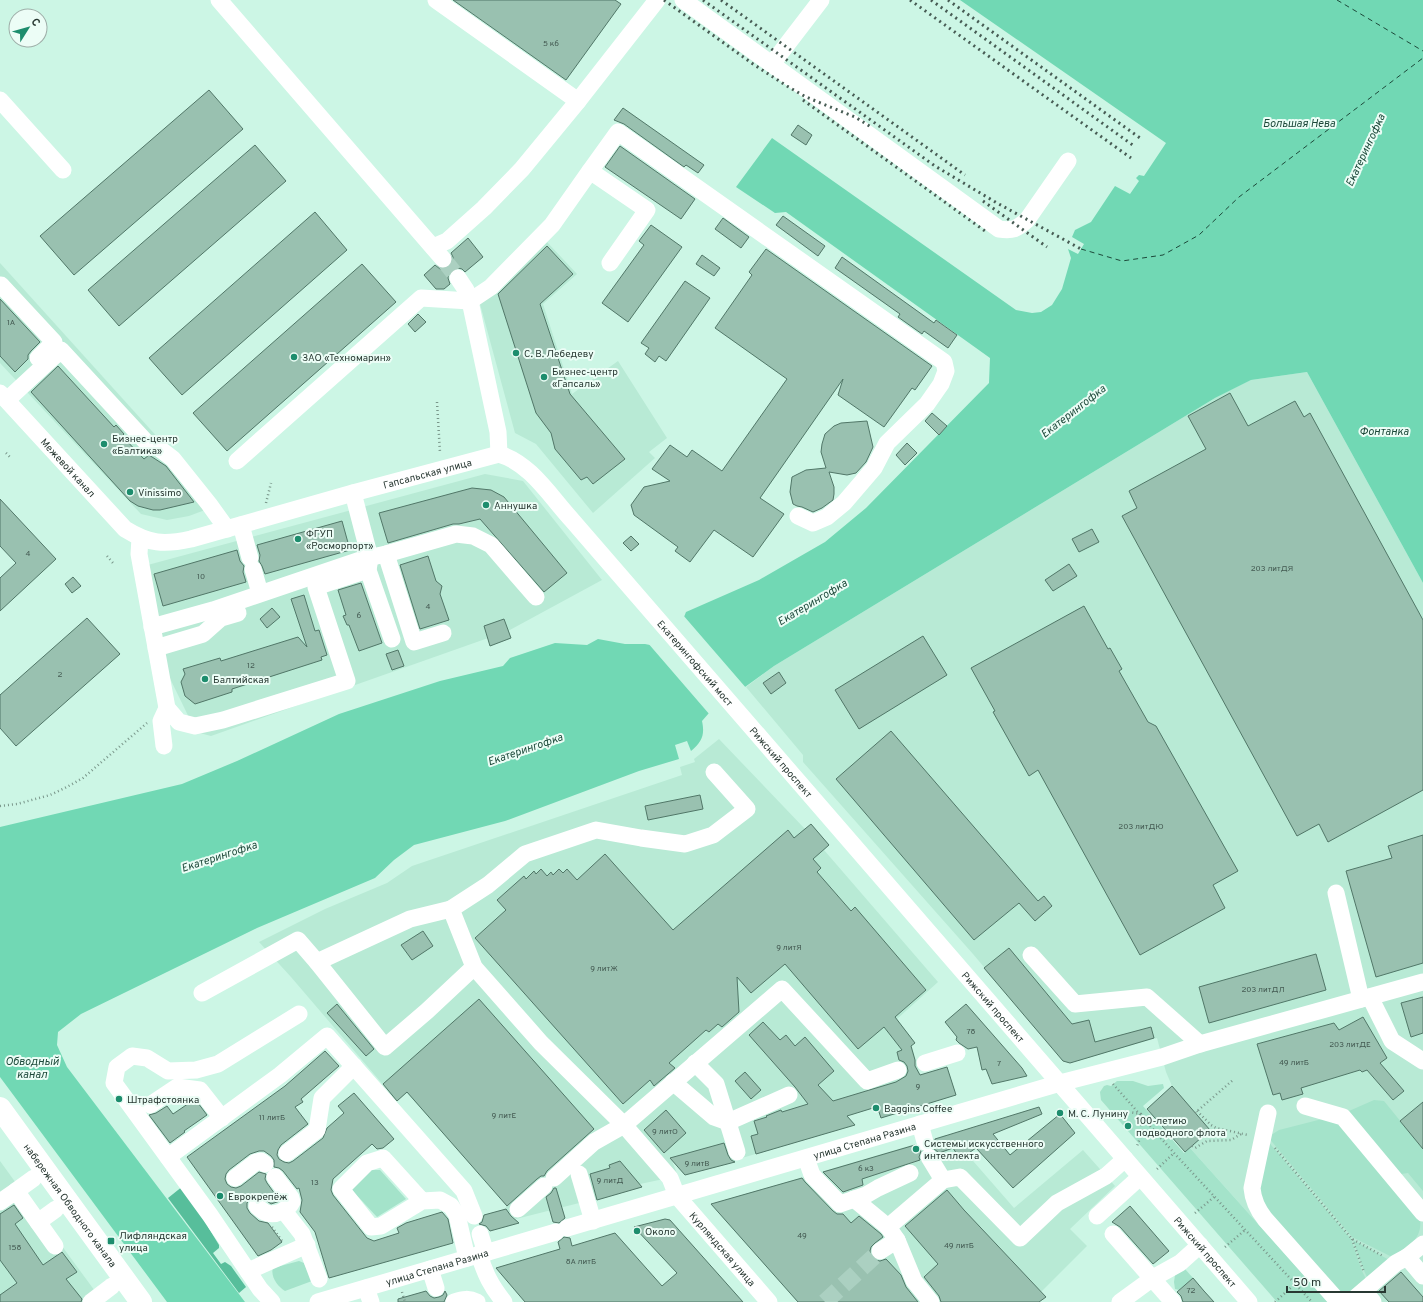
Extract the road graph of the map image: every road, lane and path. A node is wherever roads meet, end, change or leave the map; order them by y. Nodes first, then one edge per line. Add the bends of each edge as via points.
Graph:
1 (219, 0) edge
2 (436, 0) edge
3 (658, 0) edge
4 (683, 0) edge
5 (822, 0) edge
6 (772, 64) junction
7 (0, 100) edge
8 (578, 101) junction
9 (1068, 160) dead end
10 (63, 170) dead end
11 (590, 171) junction
12 (610, 263) dead end
13 (458, 278) tunnel mouth
14 (0, 286) edge
15 (470, 301) junction
16 (2, 395) edge
17 (437, 402) dead end
18 (6, 453) dead end
19 (440, 453) dead end
20 (499, 454) junction
21 (10, 457) dead end
22 (237, 462) dead end
23 (271, 482) dead end
24 (353, 493) junction
25 (266, 504) dead end
26 (798, 516) dead end
27 (234, 527) junction
28 (140, 538) junction
29 (107, 556) dead end
30 (375, 561) junction
31 (113, 563) dead end
32 (316, 587) junction
33 (260, 593) junction
34 (536, 597) dead end
35 (152, 627) junction
36 (443, 633) dead end
37 (392, 639) dead end
38 (156, 648) junction
39 (167, 708) junction
40 (739, 712) joint
41 (164, 746) dead end
42 (714, 772) dead end
43 (0, 806) edge
44 (1336, 893) dead end
45 (451, 909) junction
46 (1031, 956) dead end
47 (317, 962) junction
48 (474, 967) junction
49 (1423, 982) edge
50 (202, 993) dead end
51 (1366, 998) junction
52 (298, 1014) dead end
53 (1200, 1044) junction
54 (957, 1053) dead end
55 (1423, 1061) edge
56 (695, 1063) junction
57 (925, 1063) dead end
58 (354, 1066) junction
59 (898, 1070) dead end
60 (1233, 1080) dead end
61 (673, 1082) junction
62 (1060, 1083) junction
63 (1113, 1084) dead end
64 (789, 1095) dead end
65 (150, 1104) dead end
66 (1306, 1106) dead end
67 (0, 1108) edge
68 (1268, 1113) dead end
69 (1141, 1114) junction
70 (1110, 1115) dead end
71 (222, 1118) junction
72 (728, 1122) junction
73 (920, 1124) junction
74 (624, 1125) junction
75 (0, 1131) edge
76 (1241, 1134) junction
77 (1262, 1134) junction
78 (1137, 1146) dead end
79 (1192, 1146) dead end
80 (287, 1153) dead end
81 (1174, 1153) junction
82 (168, 1157) junction
83 (806, 1158) junction
84 (1125, 1160) junction
85 (265, 1164) dead end
86 (1157, 1169) dead end
87 (910, 1173) dead end
88 (579, 1174) dead end
89 (744, 1176) junction
90 (275, 1177) dead end
91 (1140, 1177) junction
92 (34, 1178) junction
93 (235, 1178) dead end
94 (943, 1180) junction
95 (16, 1192) junction
96 (677, 1196) junction
97 (1214, 1197) junction
98 (854, 1199) junction
99 (422, 1201) junction
100 (0, 1202) edge
101 (56, 1209) junction
102 (518, 1209) dead end
103 (271, 1210) junction
104 (1195, 1213) dead end
105 (1423, 1213) edge
106 (474, 1216) dead end
107 (1097, 1216) dead end
108 (593, 1221) junction
109 (38, 1222) junction
110 (1245, 1230) junction
111 (480, 1234) dead end
112 (893, 1234) junction
113 (1113, 1234) dead end
114 (1352, 1239) junction
115 (1423, 1244) edge
116 (307, 1245) junction
117 (1200, 1245) junction
118 (55, 1246) dead end
119 (1225, 1247) dead end
120 (880, 1251) tunnel mouth
121 (290, 1252) junction
122 (477, 1255) junction
123 (1402, 1260) junction
124 (430, 1269) junction
125 (248, 1271) junction
126 (1423, 1276) edge
127 (1153, 1278) junction
128 (319, 1279) dead end
129 (1295, 1284) junction
130 (436, 1288) dead end
131 (402, 1292) dead end
132 (1370, 1292) edge
133 (118, 1294) edge
134 (369, 1295) edge
135 (91, 1302) edge
136 (141, 1302) edge
137 (272, 1302) edge
138 (318, 1302) edge
139 (405, 1302) edge
140 (454, 1302) edge
141 (477, 1302) edge
142 (504, 1302) edge
143 (769, 1302) edge
144 (931, 1302) edge
145 (1120, 1302) edge
146 (1173, 1302) edge
147 (1249, 1302) edge
148 (1275, 1302) edge
149 (1312, 1302) edge

1 - 8 street via 438,253 447,241 522,169
2 - 8 street
3 - 8 street
4 - 6 street
5 - 6 street
6 - 9 street via 999,229 1010,231 1027,220
7 - 10 street
11 - 12 street via 647,210
11 - 15 street via 552,225 491,287
11 - 26 street via 618,132 944,362 946,371 938,389 927,404 887,444 874,468 844,503 827,517 812,523
13 - 15 street
14 - 16 street via 54,342
15 - 20 street via 498,432
15 - 22 street via 421,298
16 - 27 street via 61,350 146,442 173,458 209,504
16 - 28 street, Межевой канал via 114,518 125,529
17 - 19 path
18 - 21 path
20 - 24 street, Гапсальская улица
20 - 40 street, Екатерингофский мост via 510,458 529,472
23 - 25 path
24 - 27 street, Гапсальская улица
24 - 30 street
27 - 28 street, Гапсальская улица via 174,543
27 - 33 street via 252,564
28 - 35 street via 139,554
29 - 31 path
30 - 32 street
30 - 33 street
30 - 34 street via 456,534 473,536 491,545
30 - 36 street via 414,642
30 - 37 street
32 - 38 street via 220,618 203,634
32 - 39 street via 347,681 223,720 195,726 179,722
33 - 35 street via 213,610
35 - 38 street
38 - 39 street
39 - 41 street via 161,720
39 - 43 path via 160,711 83,778 50,795
40 - 62 street, Рижский проспект
42 - 45 street via 747,809 714,835 685,844 596,830 525,854 488,885
44 - 51 street
45 - 47 street via 410,919
45 - 48 street, Курляндская улица
46 - 53 street via 1075,1004 1147,997
47 - 48 street via 385,1047
47 - 50 street via 298,940
48 - 74 street, Курляндская улица via 541,1043
49 - 51 street, улица Степана Разина
51 - 53 street, улица Степана Разина
51 - 55 street via 1392,1041
52 - 82 street via 218,1064 196,1070 168,1071 147,1058 132,1056 117,1067 114,1083
53 - 62 street, улица Степана Разина
54 - 57 street
56 - 59 street via 782,989 867,1081
56 - 61 street
56 - 72 street via 716,1084
58 - 71 street via 328,1036
58 - 80 street via 322,1098 317,1130
58 - 106 street via 464,1191
60 - 76 path via 1196,1112 1211,1126
61 - 72 street via 714,1117
61 - 74 street
62 - 73 street, улица Степана Разина
62 - 84 street, Рижский проспект
63 - 69 path
64 - 72 street
65 - 71 street via 177,1087 200,1090
66 - 105 street via 1343,1117
67 - 136 main road, набережная Обводного канала
68 - 77 street
69 - 70 path via 1123,1111
69 - 78 path via 1142,1133
69 - 81 path
71 - 82 street
72 - 89 street
73 - 83 street, улица Степана Разина
73 - 94 street via 927,1149
74 - 96 street, Курляндская улица via 670,1178
74 - 102 street via 594,1142
75 - 92 main road, набережная Обводного канала
76 - 77 path
76 - 79 path via 1231,1140 1207,1141 1195,1148
77 - 114 path
77 - 132 street via 1252,1188 1257,1208 1336,1299 1354,1299
81 - 86 path
81 - 97 path
82 - 125 street
83 - 89 street, улица Степана Разина
83 - 98 street via 812,1175 840,1204
84 - 91 street, Рижский проспект
84 - 94 street via 1106,1176 1057,1203 1020,1238 960,1178
85 - 93 street via 261,1161 256,1162
87 - 98 street
88 - 108 street
89 - 96 street, улица Степана Разина
90 - 103 street via 292,1202 290,1206
91 - 107 street
91 - 117 street, Рижский проспект
92 - 95 street
92 - 101 main road, набережная Обводного канала
94 - 112 street
95 - 100 street
95 - 109 street
96 - 108 street, улица Степана Разина
96 - 143 street, Курляндская улица
97 - 104 path
97 - 110 path
98 - 112 street
99 - 99 street via 381,1226 371,1227 341,1189 367,1163 383,1158
99 - 122 street via 440,1200 451,1206
101 - 109 street
101 - 133 main road, набережная Обводного канала
103 - 116 street via 302,1234
103 - 121 path via 269,1223
108 - 122 street, улица Степана Разина
109 - 118 street
110 - 119 path
110 - 129 path
111 - 122 street
112 - 120 street
112 - 144 street via 914,1281
113 - 127 street
114 - 123 path
114 - 132 path
115 - 123 street
116 - 121 street
116 - 128 street
117 - 127 street via 1180,1263
117 - 147 street, Рижский проспект
121 - 125 street
122 - 124 street, улица Степана Разина
122 - 142 street via 492,1288
123 - 126 street
123 - 132 street
124 - 130 street
124 - 134 street, улица Степана Разина
125 - 137 street
127 - 145 street
127 - 146 street
129 - 148 path
129 - 149 path
131 - 139 path
133 - 135 street
134 - 138 street, улица Степана Разина
140 - 141 street via 470,1299

